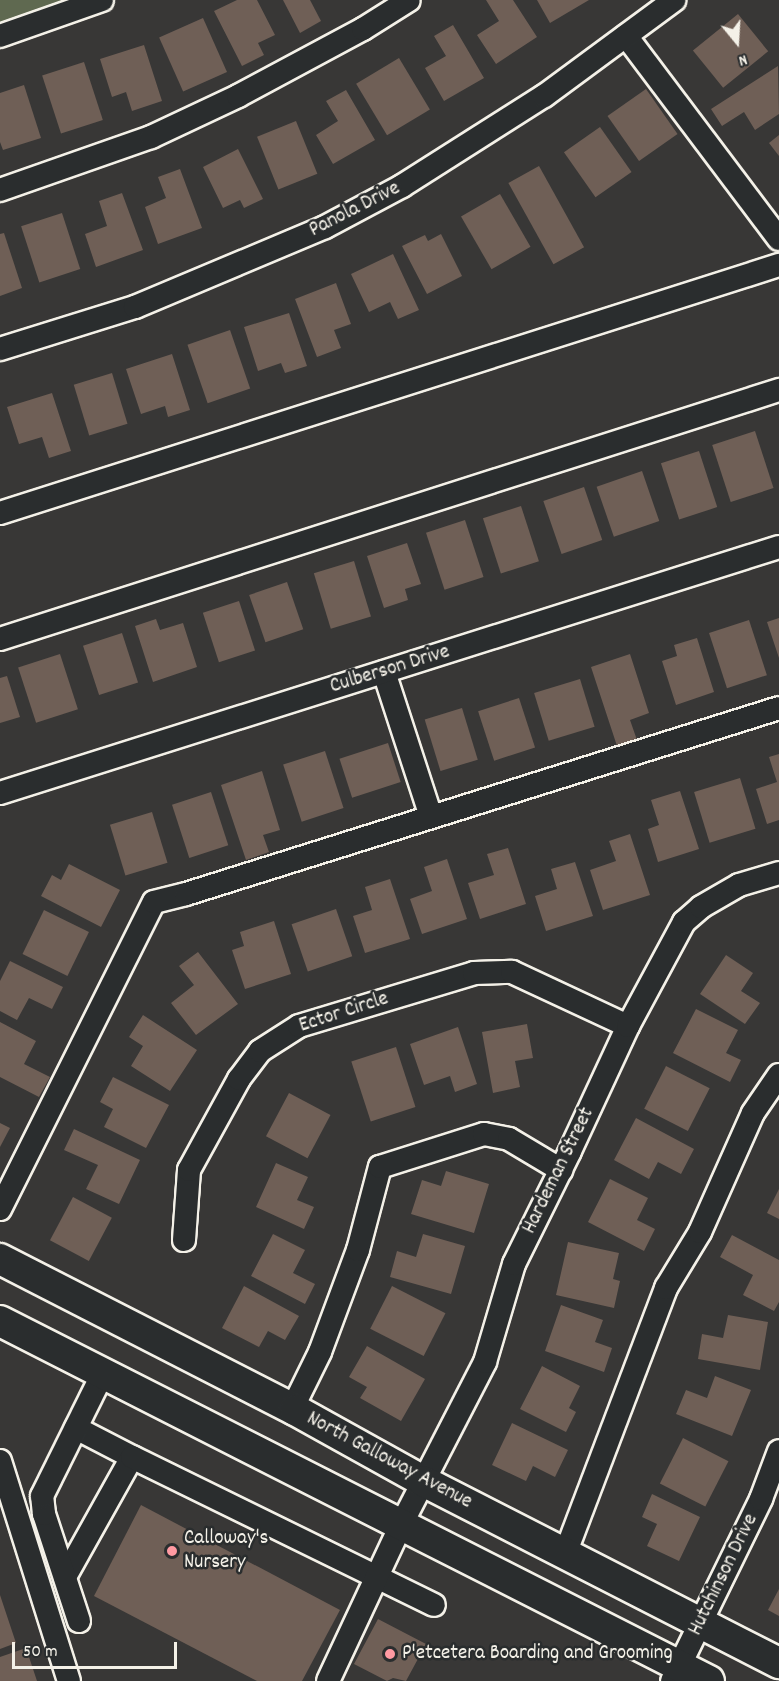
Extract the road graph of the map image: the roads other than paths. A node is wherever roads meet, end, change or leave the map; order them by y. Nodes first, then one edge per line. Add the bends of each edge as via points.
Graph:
1 (102, 0) edge
2 (409, 0) edge
3 (674, 0) edge
4 (0, 36) edge
5 (626, 36) junction
6 (0, 190) edge
7 (779, 239) edge
8 (779, 265) edge
9 (0, 349) edge
10 (779, 390) edge
11 (0, 513) edge
12 (779, 548) edge
13 (0, 639) edge
14 (384, 672) junction
15 (779, 708) edge
16 (0, 793) edge
17 (431, 817) junction
18 (779, 873) edge
19 (628, 1026) junction
20 (779, 1074) edge
21 (561, 1170) junction
22 (0, 1209) edge
23 (184, 1240) dead end
24 (0, 1259) edge
25 (0, 1321) edge
26 (103, 1372) junction
27 (292, 1409) junction
28 (76, 1428) junction
29 (779, 1451) edge
30 (132, 1457) junction
31 (0, 1461) edge
32 (423, 1481) junction
33 (402, 1523) junction
34 (565, 1554) junction
35 (378, 1576) junction
36 (65, 1577) junction
37 (434, 1605) dead end
38 (79, 1621) dead end
39 (700, 1624) junction
40 (779, 1664) edge
41 (676, 1673) edge
42 (69, 1681) edge
43 (328, 1681) edge
44 (709, 1681) edge

1 - 4 street
2 - 6 street via 238,96 151,137
3 - 5 street, Panola Drive
5 - 7 street
5 - 9 street, Panola Drive via 544,96 402,186 325,227 135,307
8 - 11 street
10 - 13 street
12 - 14 street, Culberson Drive
14 - 16 street, Culberson Drive
14 - 17 street
15 - 17 street
17 - 22 street via 154,902
18 - 19 street, Hardeman Street via 739,885 684,922
19 - 21 street, Hardeman Street
19 - 23 street, Ector Circle via 512,972 474,973 299,1026 260,1051 239,1079 189,1170
20 - 34 street via 753,1113 699,1232 666,1288
21 - 27 street via 509,1139 484,1134 380,1167 321,1352
21 - 32 street, Hardeman Street via 514,1264 485,1362
24 - 27 main road, North Galloway Avenue
25 - 26 main road
26 - 28 street
26 - 33 main road
27 - 32 main road, North Galloway Avenue
28 - 30 street
28 - 36 street via 42,1496
29 - 39 street, Hutchinson Drive via 761,1499
30 - 35 street
30 - 36 street
31 - 42 street
32 - 33 street, Hardeman Street
32 - 34 main road, North Galloway Avenue
33 - 35 street, Hardeman Street
33 - 41 main road
34 - 39 main road, North Galloway Avenue
35 - 37 street
35 - 43 street, Hardeman Street
36 - 38 street
39 - 40 main road, North Galloway Avenue
39 - 41 street, Hutchinson Drive
41 - 44 main road

